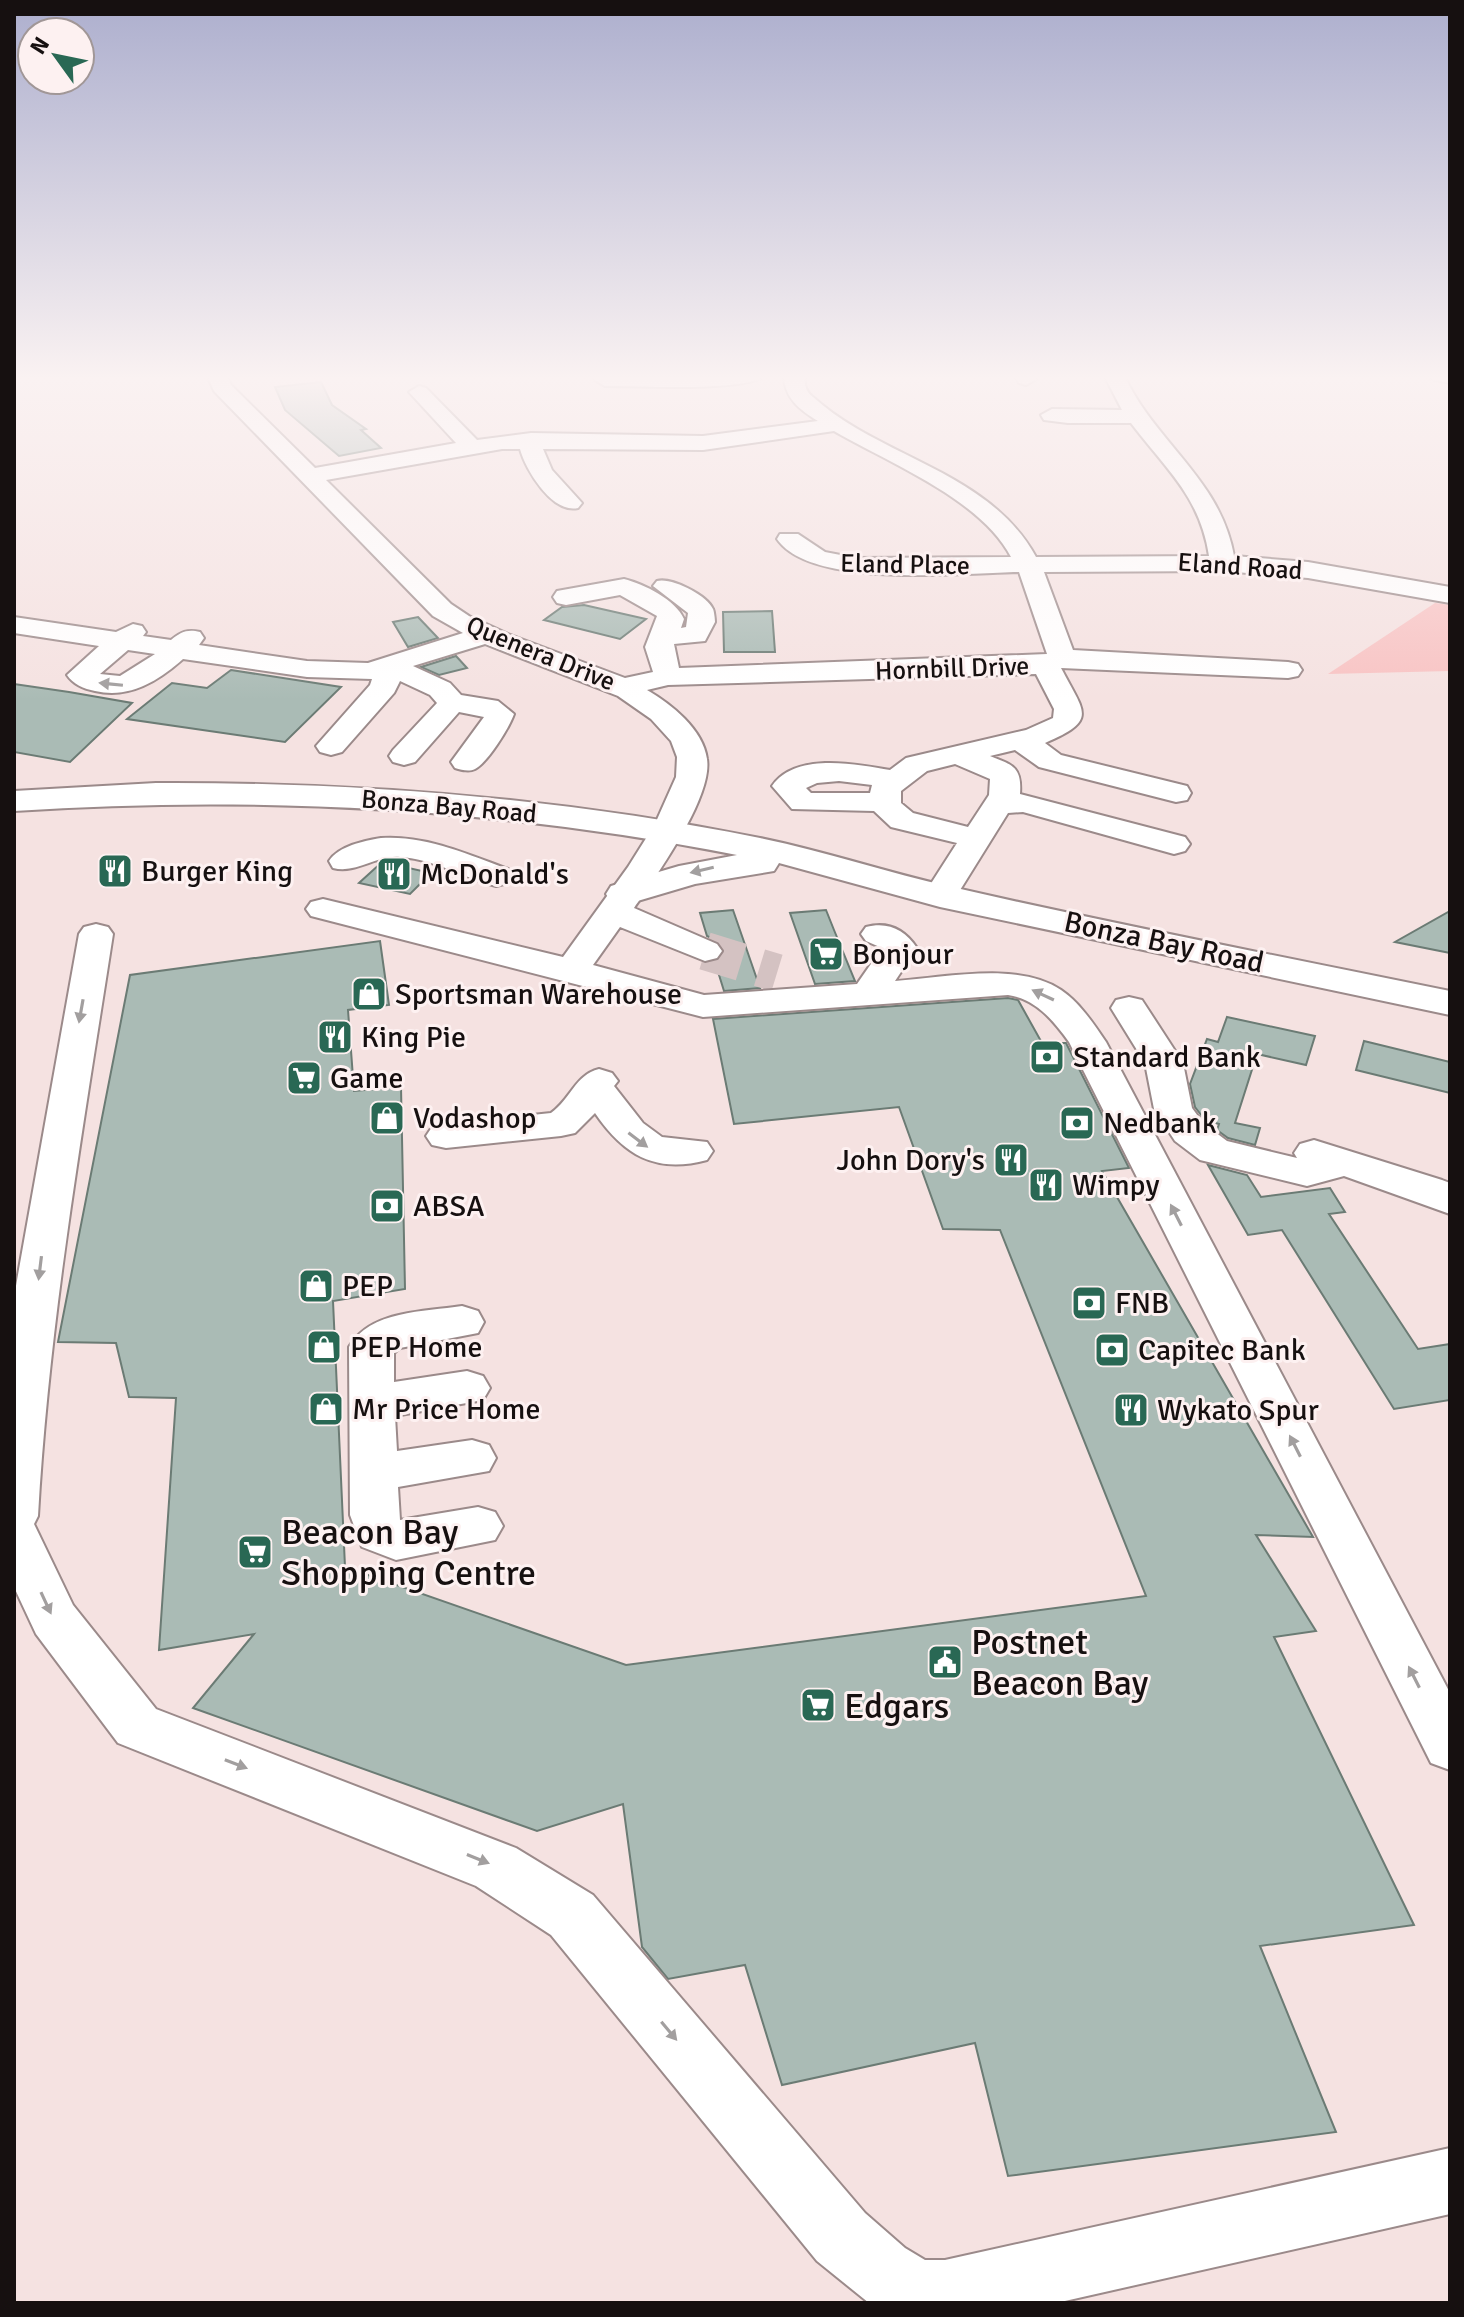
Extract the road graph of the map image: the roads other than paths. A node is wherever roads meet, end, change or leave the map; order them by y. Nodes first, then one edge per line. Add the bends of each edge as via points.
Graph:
1 (318, 483) edge
2 (552, 483) edge
3 (941, 483) edge
4 (1191, 483) edge
5 (570, 503) dead end
6 (789, 539) dead end
7 (1223, 563) junction
8 (1027, 564) junction
9 (666, 586) dead end
10 (1450, 595) edge
11 (566, 597) dead end
12 (14, 605) edge
13 (14, 625) edge
14 (171, 628) junction
15 (469, 636) junction
16 (662, 637) junction
17 (122, 641) junction
18 (1054, 662) junction
19 (384, 668) junction
20 (1288, 670) dead end
21 (668, 677) junction
22 (614, 682) junction
23 (452, 703) junction
24 (1020, 740) junction
25 (331, 746) dead end
26 (955, 754) junction
27 (404, 756) dead end
28 (466, 762) dead end
29 (1176, 793) dead end
30 (14, 801) edge
31 (998, 804) junction
32 (578, 819) junction
33 (668, 831) junction
34 (974, 838) junction
35 (1174, 844) dead end
36 (807, 860) junction
37 (345, 861) dead end
38 (496, 876) dead end
39 (945, 886) junction
40 (624, 895) junction
41 (323, 909) dead end
42 (96, 934) dead end
43 (878, 934) dead end
44 (572, 970) junction
45 (777, 973) tunnel mouth
46 (1450, 983) edge
47 (660, 994) junction
48 (868, 994) junction
49 (804, 999) junction
50 (1450, 1003) edge
51 (1129, 1008) dead end
52 (446, 1136) dead end
53 (693, 1151) dead end
54 (1450, 1200) edge
55 (462, 1322) dead end
56 (467, 1388) dead end
57 (370, 1403) junction
58 (472, 1458) dead end
59 (372, 1473) junction
60 (14, 1516) edge
61 (478, 1526) dead end
62 (14, 1532) edge
63 (1450, 1746) edge
64 (1450, 2181) edge

1 - 15 street, Quenera Drive
2 - 5 street
3 - 8 street, Hornbill Drive via 1003,531
4 - 7 street via 1217,529
6 - 8 street, Eland Place via 817,558 856,566
7 - 8 street, Eland Road
7 - 10 street, Eland Road via 1308,570
8 - 18 street, Hornbill Drive
9 - 16 street via 703,616 695,635
11 - 16 street via 631,588 671,615
12 - 14 street
13 - 17 street
14 - 15 street via 354,652
14 - 17 street
14 - 17 street
14 -> 17 street via 130,684 105,685 81,675
14 - 19 street via 307,669 353,673
15 - 19 street
15 - 22 street
16 - 21 street via 659,647
18 - 20 street
18 - 21 street, Hornbill Drive
18 - 24 street via 1067,722
19 - 23 street via 440,689
19 - 25 street via 384,687
21 - 22 street, Hornbill Drive
22 - 33 street, Quenera Drive via 654,705 691,753 693,773
23 - 27 street
23 - 28 street via 488,707 500,714
24 - 26 street
24 - 29 street via 1050,761
26 - 31 street via 1006,776
26 - 34 street via 917,764 890,791 891,813
30 - 32 main road, Bonza Bay Road via 239,791
31 - 34 street
31 - 35 street via 1024,803
32 - 33 main road, Bonza Bay Road
32 - 40 main road via 597,832
33 - 36 main road, Bonza Bay Road
33 - 40 street, Quenera Drive
34 - 39 street
36 - 39 main road, Bonza Bay Road
36 -> 40 main road via 715,867
37 - 38 street via 397,847
39 - 46 main road, Bonza Bay Road
39 - 50 main road, Bonza Bay Road
40 - 44 street, Quenera Drive
40 - 47 street via 701,950
41 - 44 street
42 -> 60 street via 45,1224
43 - 48 street via 900,948
44 - 47 street
45 - 49 street via 793,981
47 - 49 street via 703,1006
48 - 49 street
63 -> 48 street via 1087,1042 1060,1004 1015,984
51 - 54 street via 1164,1063 1173,1109 1203,1145 1307,1173 1327,1169 1321,1153
52 -> 53 street via 561,1124 600,1088 633,1139 660,1151
55 - 57 street via 388,1334 375,1341 369,1353
56 - 57 street
57 - 59 street
58 - 59 street
59 - 61 street via 374,1515 386,1538
62 -> 64 street via 54,1619 137,1726 496,1867 572,1915 841,2237 881,2272 918,2294 945,2294

